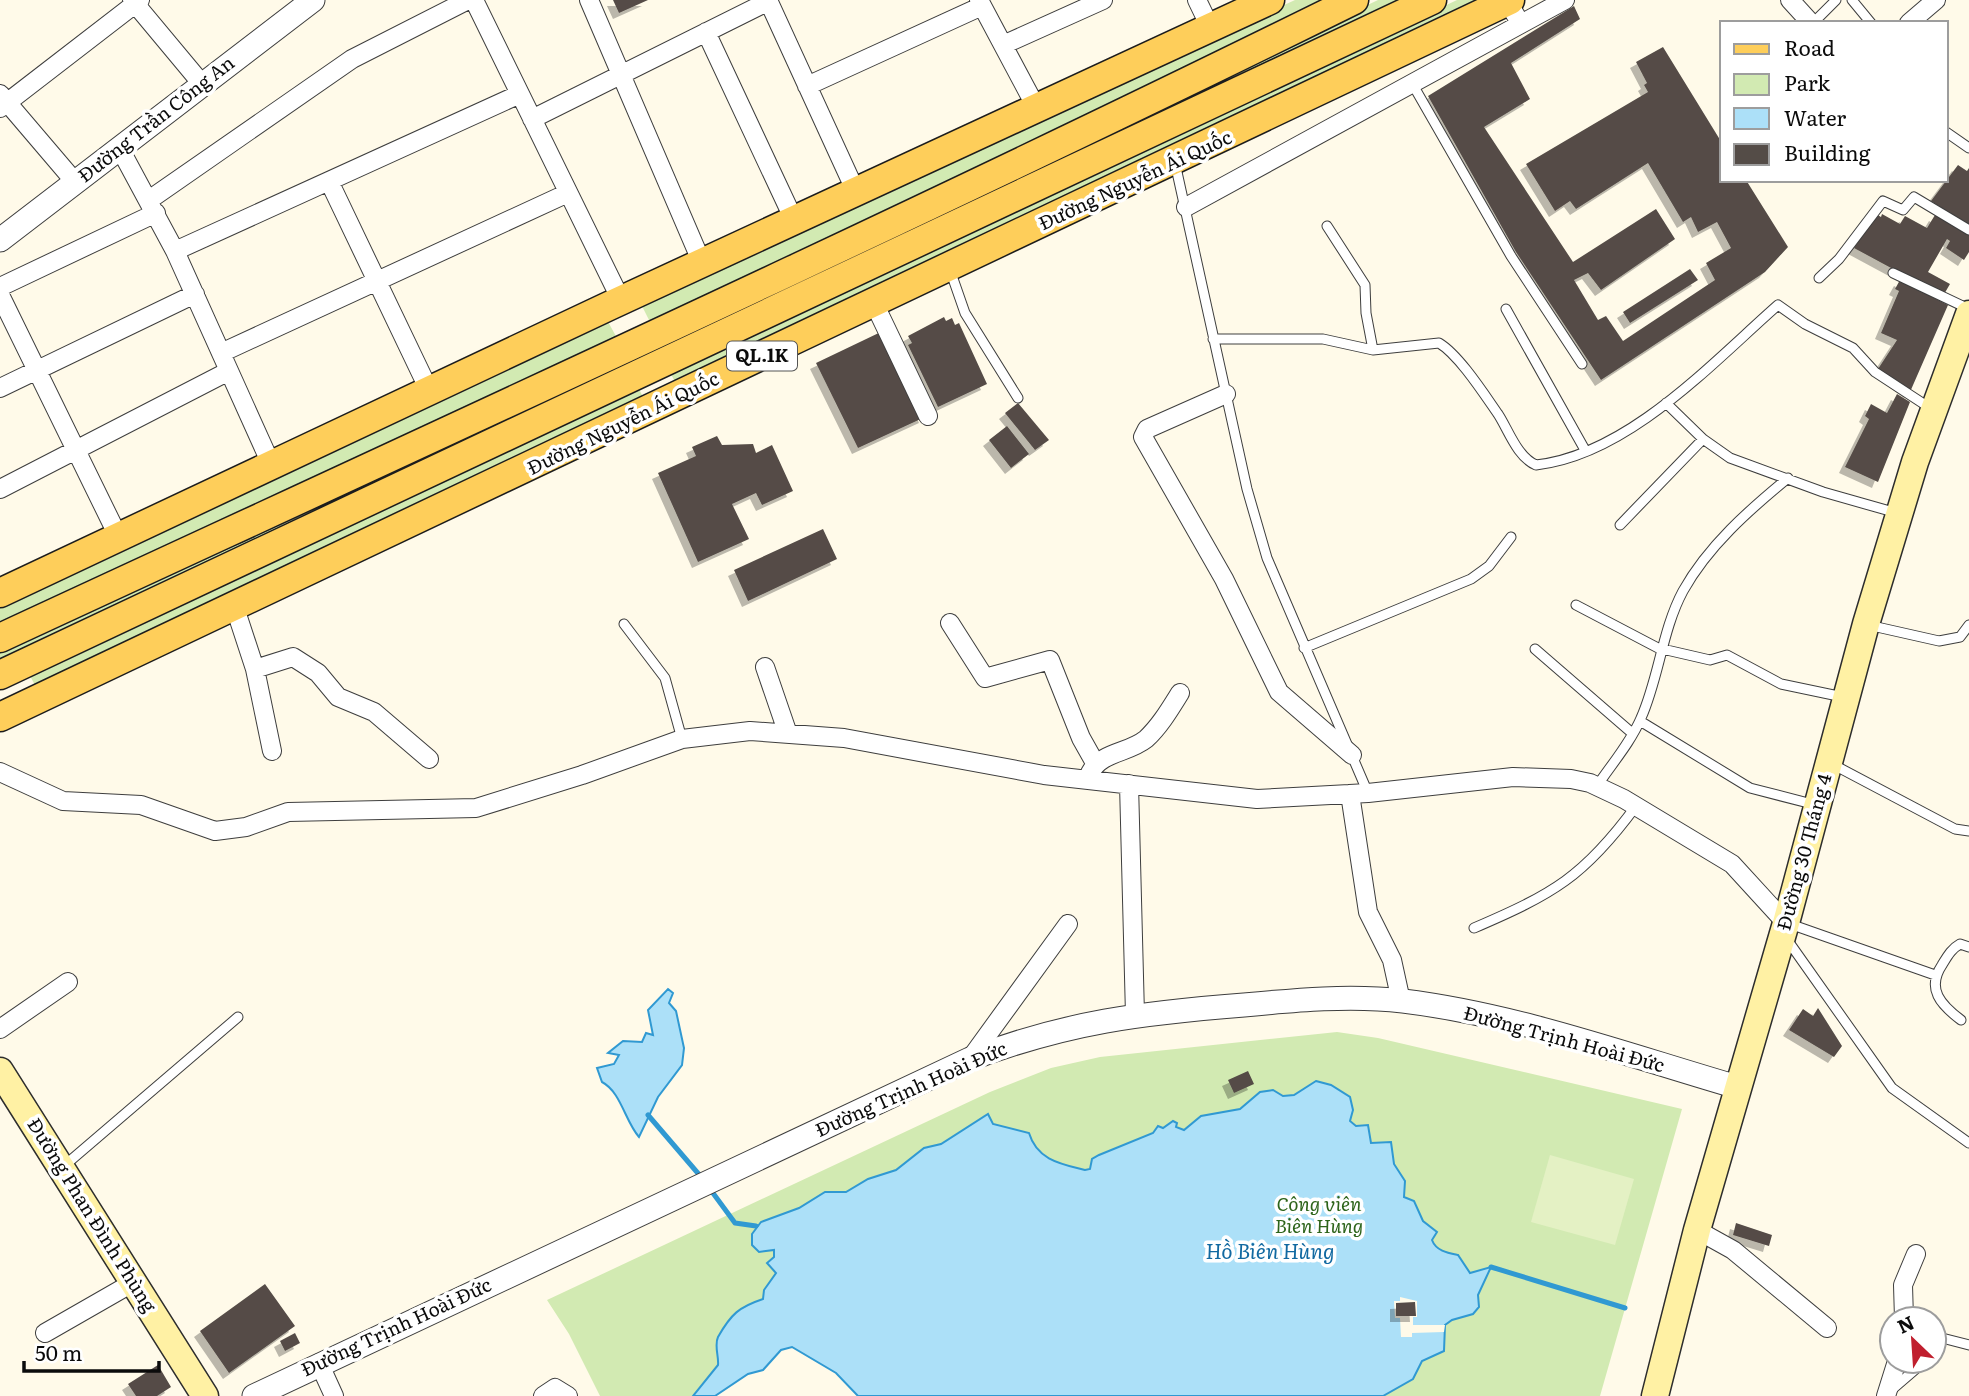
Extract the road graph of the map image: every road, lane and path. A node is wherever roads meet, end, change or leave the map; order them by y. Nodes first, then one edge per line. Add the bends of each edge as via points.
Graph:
1 (313, 0) edge
2 (468, 0) edge
3 (474, 0) edge
4 (589, 0) edge
5 (1103, 0) edge
6 (1197, 0) edge
7 (1270, 0) edge
8 (1354, 0) edge
9 (1432, 0) edge
10 (1565, 0) edge
11 (1790, 0) edge
12 (1836, 0) edge
13 (1852, 0) edge
14 (1936, 0) edge
15 (135, 1) edge
16 (768, 1) edge
17 (980, 3) edge
18 (1511, 6) edge
19 (1810, 21) edge
20 (1814, 21) edge
21 (1869, 21) edge
22 (1911, 21) edge
23 (1211, 29) junction
24 (706, 32) junction
25 (1003, 45) junction
26 (621, 75) junction
27 (202, 84) junction
28 (1413, 85) junction
29 (807, 86) junction
30 (520, 94) junction
31 (2, 101) edge
32 (1037, 109) junction
33 (532, 119) junction
34 (1948, 133) edge
35 (119, 147) junction
36 (1969, 148) edge
37 (1175, 162) junction
38 (329, 181) junction
39 (75, 182) junction
40 (856, 192) junction
41 (568, 193) junction
42 (153, 206) junction
43 (1186, 207) junction
44 (794, 220) junction
45 (1327, 226) dead end
46 (1969, 230) edge
47 (0, 240) edge
48 (175, 251) junction
49 (702, 263) junction
50 (949, 267) junction
51 (1893, 273) dead end
52 (1819, 278) dead end
53 (377, 281) junction
54 (0, 287) edge
55 (195, 294) junction
56 (0, 295) edge
57 (621, 300) junction
58 (874, 303) junction
59 (1507, 309) dead end
60 (1969, 311) edge
61 (1213, 340) junction
62 (639, 342) junction
63 (1373, 351) junction
64 (221, 353) junction
65 (1582, 364) dead end
66 (651, 369) junction
67 (37, 370) junction
68 (229, 371) junction
69 (0, 388) edge
70 (429, 390) junction
71 (1226, 394) junction
72 (1018, 398) dead end
73 (666, 401) junction
74 (1666, 403) junction
75 (1932, 410) junction
76 (928, 416) dead end
77 (1703, 439) junction
78 (78, 449) junction
79 (1585, 450) junction
80 (271, 464) junction
81 (1788, 478) junction
82 (0, 489) edge
83 (1899, 514) junction
84 (1620, 525) dead end
85 (118, 536) junction
86 (1511, 537) dead end
87 (0, 593) edge
88 (1576, 605) dead end
89 (235, 608) junction
90 (950, 623) dead end
91 (624, 624) dead end
92 (1866, 624) junction
93 (1968, 630) edge
94 (0, 638) edge
95 (1304, 648) junction
96 (1535, 649) dead end
97 (1663, 649) junction
98 (765, 667) dead end
99 (255, 668) junction
100 (0, 675) edge
101 (1180, 693) dead end
102 (1845, 697) junction
103 (0, 718) edge
104 (1640, 721) junction
105 (1632, 733) junction
106 (788, 734) junction
107 (682, 739) junction
108 (272, 751) dead end
109 (1352, 755) junction
110 (429, 759) dead end
111 (1827, 762) junction
112 (1095, 763) junction
113 (0, 772) edge
114 (1086, 779) junction
115 (1129, 785) junction
116 (1597, 786) junction
117 (1359, 794) junction
118 (1816, 805) junction
119 (1636, 806) junction
120 (1969, 831) edge
121 (1068, 924) dead end
122 (1474, 928) dead end
123 (1784, 928) junction
124 (1969, 947) edge
125 (1935, 975) junction
126 (68, 982) dead end
127 (1401, 1001) junction
128 (1135, 1015) junction
129 (238, 1017) dead end
130 (1961, 1020) dead end
131 (0, 1029) edge
132 (970, 1059) junction
133 (0, 1071) edge
134 (1737, 1087) junction
135 (1969, 1143) edge
136 (62, 1168) junction
137 (1697, 1230) junction
138 (1916, 1254) dead end
139 (134, 1282) junction
140 (1903, 1305) edge
141 (1827, 1328) dead end
142 (45, 1333) dead end
143 (1948, 1340) edge
144 (1969, 1345) edge
145 (319, 1363) junction
146 (1893, 1375) edge
147 (1909, 1375) edge
148 (205, 1396) edge
149 (254, 1396) edge
150 (334, 1396) edge
151 (543, 1396) edge
152 (568, 1396) edge
153 (1655, 1396) edge
154 (1885, 1396) edge

1 - 27 street, Đường Trần Công An
2 - 42 street via 352,59
3 - 30 street
4 - 26 street
5 - 25 street
6 - 23 street
7 - 23 main road
8 - 62 main road
9 - 66 main road, Đường Nguyễn Ái Quốc / QL.1K
10 - 18 street
11 - 19 street
12 - 20 lane
13 - 21 lane
14 - 22 street
15 - 27 street
15 - 31 street
16 - 24 street
16 - 29 street
17 - 25 street
17 - 29 street
18 - 28 street
18 - 37 main road, Đường Nguyễn Ái Quốc / QL.1K
23 - 32 main road
24 - 26 street
24 - 44 street
25 - 32 street
26 - 33 street
26 - 49 street
27 - 35 street, Đường Trần Công An
28 - 43 street
28 - 65 lane via 1511,256
29 - 40 street
30 - 33 street
30 - 38 street
31 - 39 street
32 - 40 main road
33 - 41 street
34 - 36 lane
35 - 39 street, Đường Trần Công An
35 - 42 street
37 - 43 lane
37 - 50 main road, Đường Nguyễn Ái Quốc / QL.1K
38 - 48 street
38 - 53 street
39 - 47 street, Đường Trần Công An
40 - 44 main road
41 - 53 street
41 - 57 street
42 - 48 street
42 - 54 street
43 - 61 lane
44 - 49 main road
45 - 63 lane via 1365,285
46 - 52 lane via 1916,197 1911,197 1903,210 1883,201 1842,256
48 - 55 street
49 - 57 main road
50 - 58 main road, Đường Nguyễn Ái Quốc / QL.1K
50 - 72 lane via 965,313
51 - 60 lane
53 - 64 street
53 - 70 street
55 - 64 street
55 - 67 street
56 - 67 street
57 - 62 main road
57 - 70 main road
58 - 73 main road, Đường Nguyễn Ái Quốc / QL.1K
58 - 76 street
59 - 79 lane
60 - 75 main road, Đường 30 Tháng 4
61 - 63 lane via 1323,339
61 - 71 lane
62 - 66 main road
62 - 94 main road
63 - 79 lane via 1432,342 1444,346 1532,464
64 - 68 street
66 - 73 main road
66 - 100 main road, Đường Nguyễn Ái Quốc / QL.1K
67 - 69 street
67 - 78 street
68 - 78 street
68 - 80 street
70 - 80 main road
71 - 95 lane via 1267,558
71 - 109 street via 1147,429 1143,437 1224,579 1279,692
73 - 89 main road, Đường Nguyễn Ái Quốc / QL.1K
74 - 75 lane via 1779,305 1853,348 1875,372
74 - 77 lane
74 - 79 lane via 1627,433
75 - 83 main road, Đường 30 Tháng 4
77 - 81 lane via 1730,457
77 - 84 lane
78 - 82 street
78 - 85 street
80 - 85 main road
81 - 83 lane
81 - 97 lane via 1749,510 1701,563 1679,599
83 - 92 main road, Đường 30 Tháng 4
85 - 87 main road
86 - 95 lane via 1489,566 1471,579
88 - 97 lane
89 - 99 street
89 - 103 main road, Đường Nguyễn Ái Quốc / QL.1K
90 - 112 street via 985,678 1050,660
91 - 107 lane via 665,678
92 - 93 lane via 1939,641 1955,640
92 - 102 main road, Đường 30 Tháng 4
95 - 109 lane
96 - 105 lane
97 - 102 lane via 1710,660 1727,655 1781,684
97 - 104 lane
98 - 106 street
99 - 108 street
99 - 110 street via 293,657 318,673 338,697 374,712
101 - 112 street via 1145,739
102 - 111 main road, Đường 30 Tháng 4
104 - 105 lane
104 - 118 lane via 1750,788
105 - 116 lane
106 - 107 street via 750,731
106 - 114 street via 844,738
107 - 113 street via 476,808 288,813 246,827 215,831 141,805 63,801
109 - 117 lane
111 - 118 main road, Đường 30 Tháng 4
111 - 120 lane via 1955,829
112 - 114 street
114 - 115 street
115 - 117 street via 1257,799
115 - 128 street
116 - 117 street via 1571,779 1513,778
116 - 119 street
117 - 127 street via 1368,912 1392,960
118 - 123 main road, Đường 30 Tháng 4
119 - 122 lane via 1597,856 1564,884
119 - 123 street via 1732,864
121 - 132 street
123 - 125 lane
123 - 134 main road, Đường 30 Tháng 4
123 - 135 lane via 1892,1088
124 - 125 lane via 1960,944 1952,948
125 - 130 lane via 1934,989
126 - 131 street
127 - 128 street, Đường Trịnh Hoài Đức via 1314,999
127 - 134 street, Đường Trịnh Hoài Đức via 1508,1021
128 - 132 street, Đường Trịnh Hoài Đức via 1056,1030
129 - 136 lane
132 - 145 street, Đường Trịnh Hoài Đức
133 - 136 main road, Đường Phan Đình Phùng
134 - 137 main road, Đường 30 Tháng 4
136 - 139 main road, Đường Phan Đình Phùng
137 - 141 street via 1733,1250
137 - 153 main road, Đường 30 Tháng 4
138 - 140 street via 1903,1285
139 - 142 street
139 - 148 main road, Đường Phan Đình Phùng
143 - 144 lane
145 - 149 street, Đường Trịnh Hoài Đức
145 - 150 street
146 - 154 street
147 - 154 lane
151 - 152 street via 555,1388

